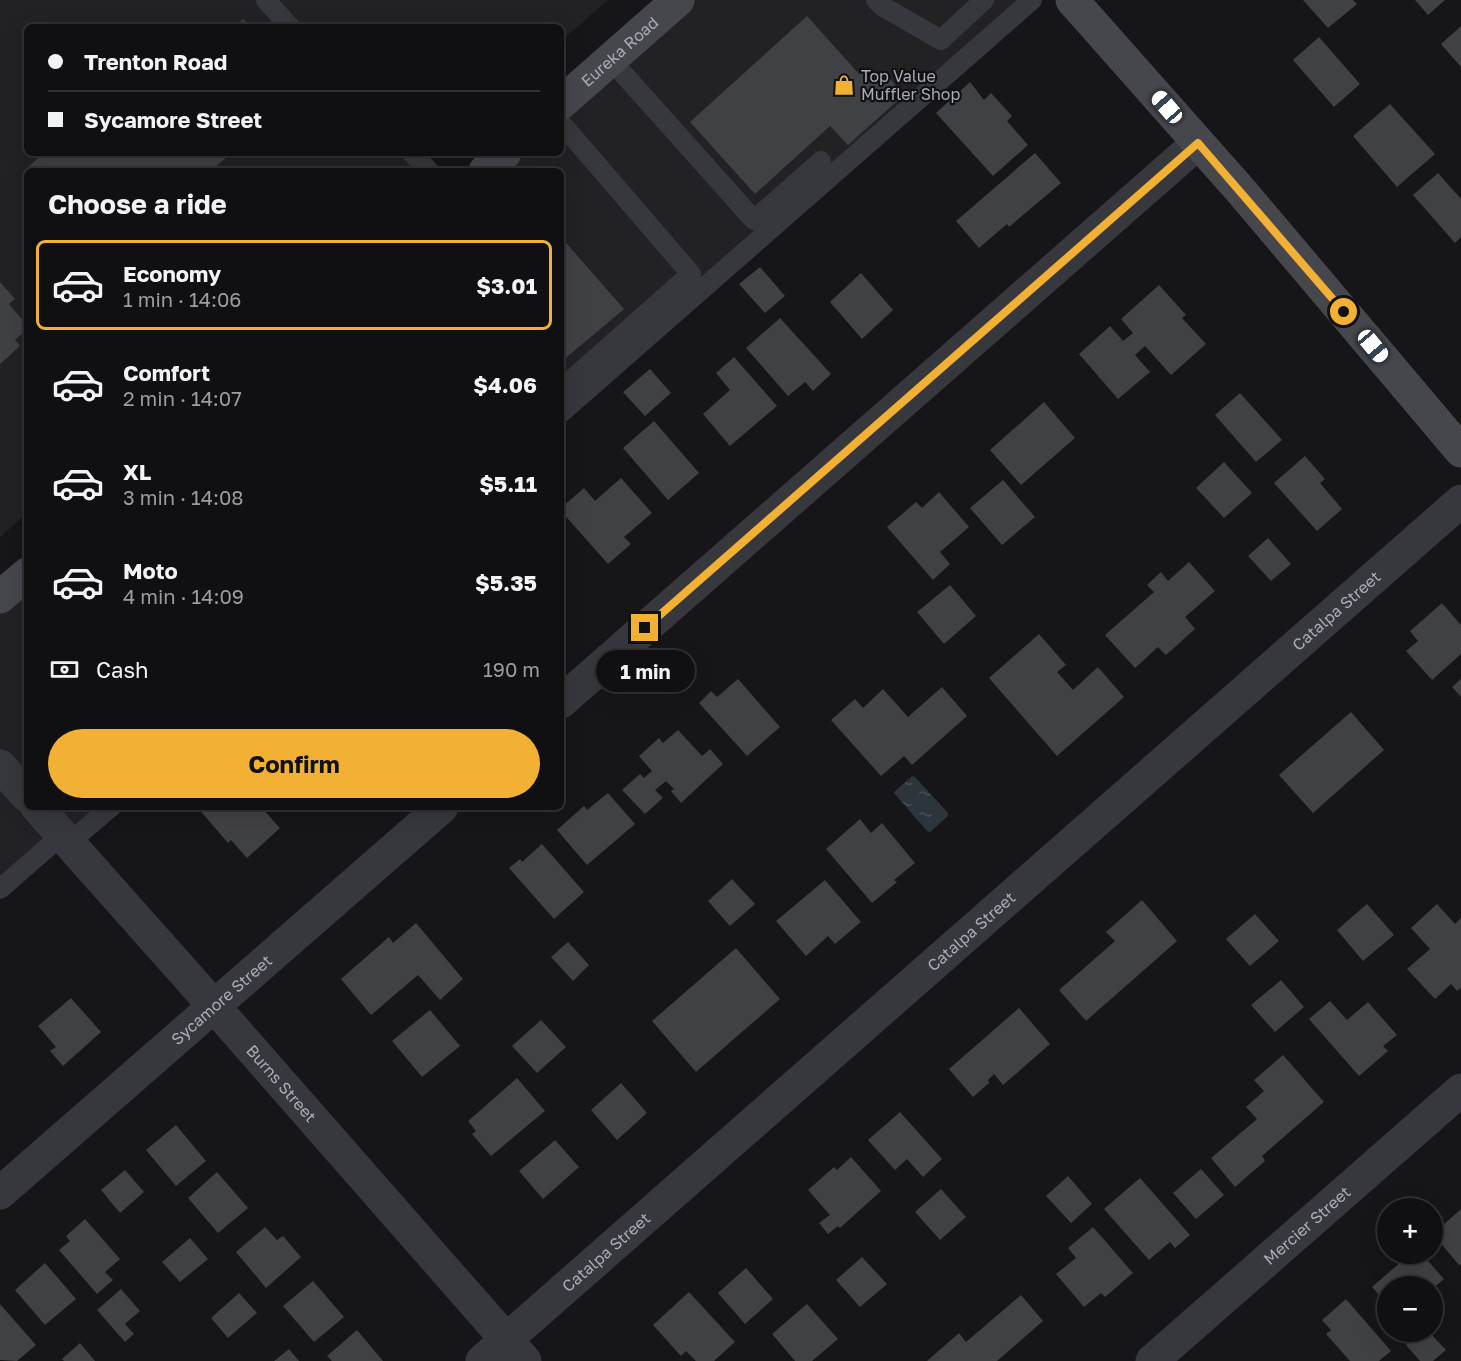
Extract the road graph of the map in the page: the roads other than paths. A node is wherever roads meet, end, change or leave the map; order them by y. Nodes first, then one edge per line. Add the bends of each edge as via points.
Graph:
1 (266, 0) edge
2 (678, 0) edge
3 (876, 0) edge
4 (984, 0) edge
5 (1032, 0) edge
6 (1072, 0) edge
7 (287, 24) edge
8 (610, 60) junction
9 (564, 100) edge
10 (564, 126) edge
11 (1198, 143) junction
12 (415, 156) edge
13 (502, 156) edge
14 (821, 161) dead end
15 (426, 168) edge
16 (488, 168) edge
17 (564, 386) edge
18 (564, 409) edge
19 (1461, 451) edge
20 (1461, 501) edge
21 (24, 577) edge
22 (0, 597) edge
23 (564, 699) edge
24 (0, 766) edge
25 (24, 793) edge
26 (40, 810) edge
27 (107, 810) edge
28 (439, 810) edge
29 (65, 839) junction
30 (0, 889) edge
31 (214, 1006) junction
32 (1461, 1090) edge
33 (0, 1193) edge
34 (515, 1350) edge
35 (482, 1361) edge
36 (1152, 1361) edge

1 - 7 lane
2 - 8 street, Eureka Road
3 - 4 lane via 941,40
5 - 18 lane
6 - 11 street
8 - 9 street, Eureka Road
8 - 14 lane via 754,220
10 - 17 lane via 691,274
11 - 19 street
11 - 23 street
12 - 15 lane
13 - 16 street
20 - 34 street, Catalpa Street
21 - 22 street
24 - 25 street
26 - 29 street, Burns Street
27 - 29 lane
28 - 31 street, Sycamore Street
29 - 30 lane
29 - 31 street, Burns Street
31 - 33 street, Sycamore Street
31 - 34 street, Burns Street
32 - 36 street, Mercier Street
34 - 35 street, Catalpa Street

